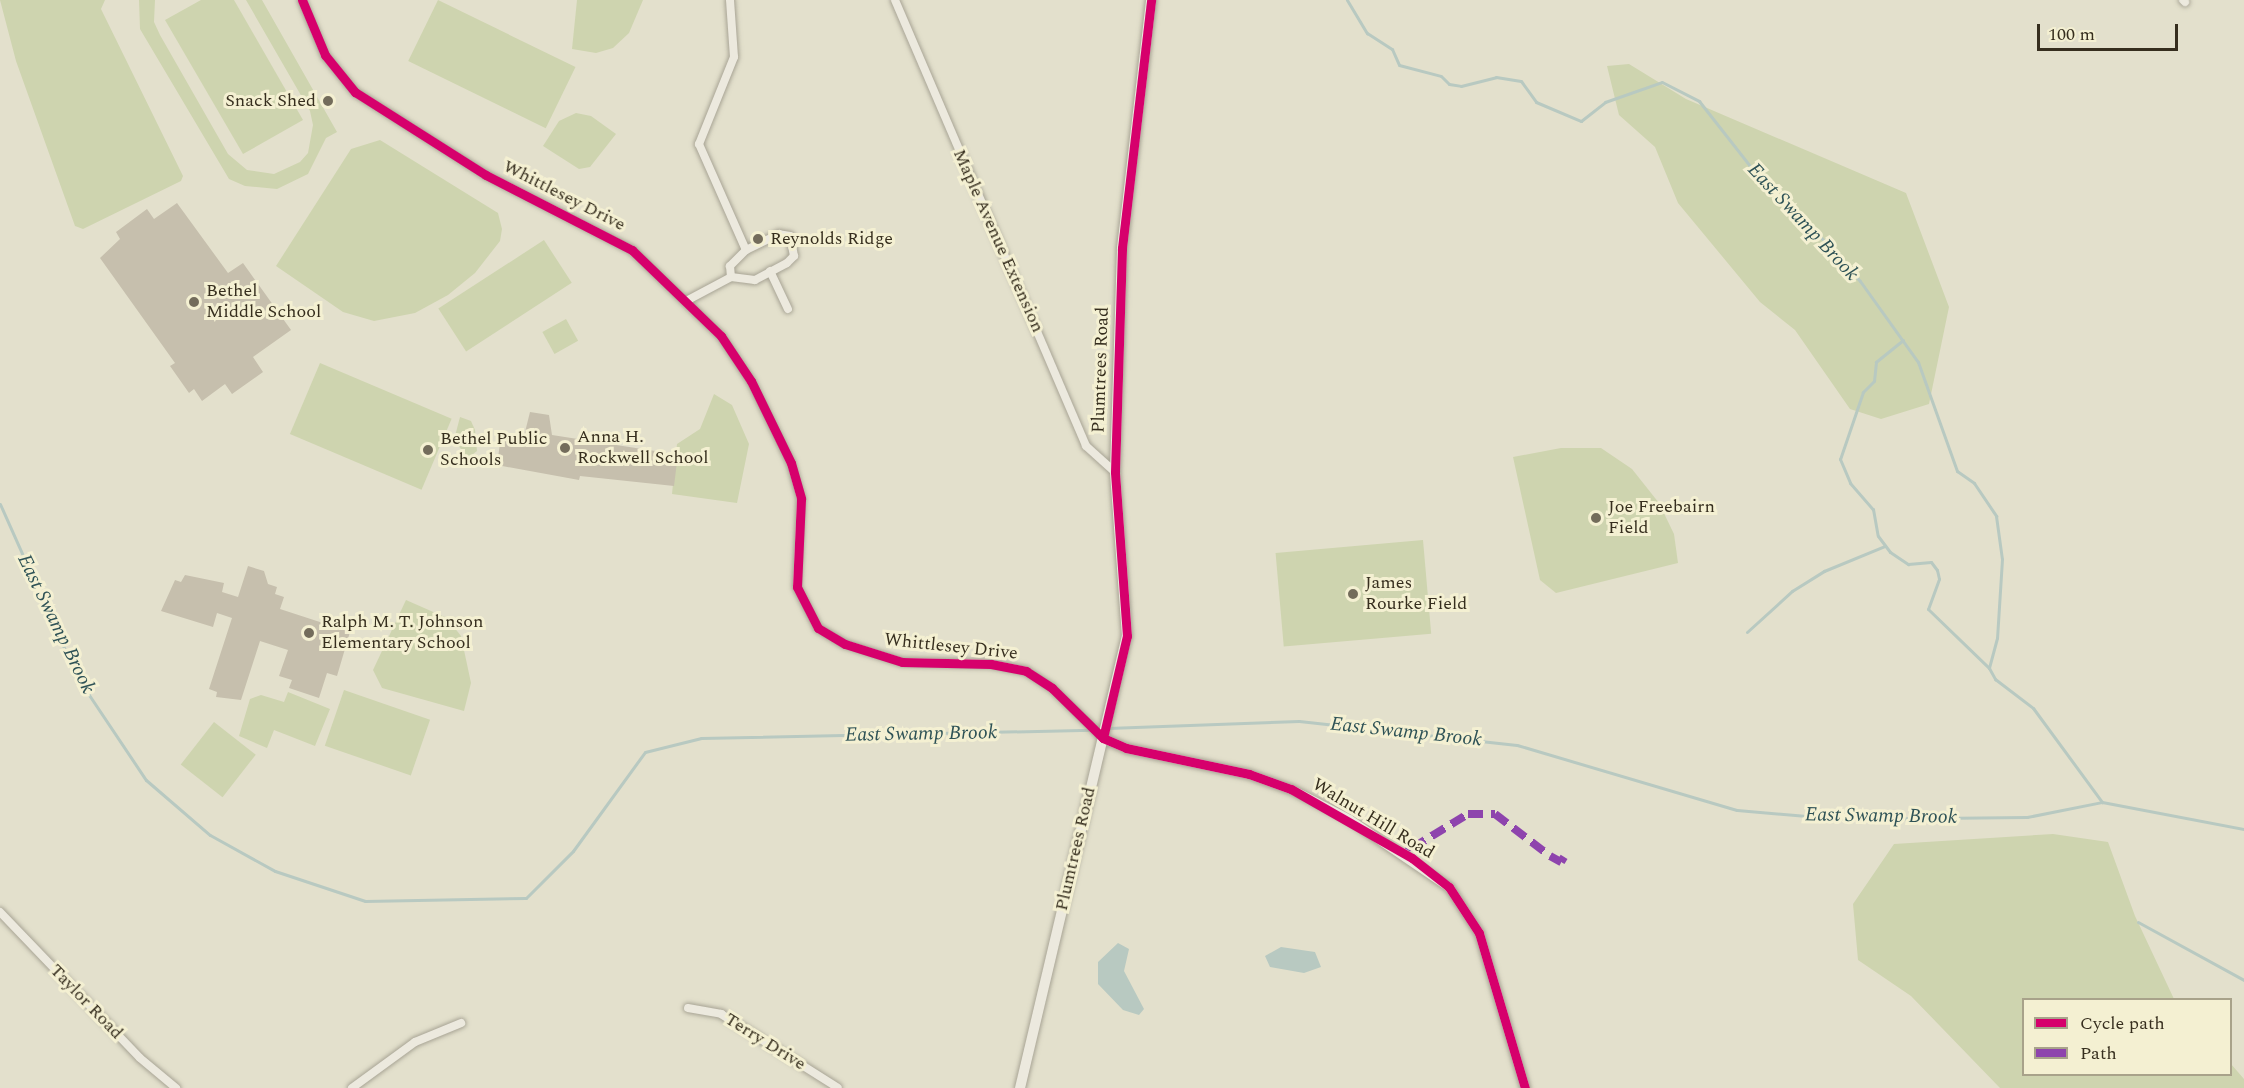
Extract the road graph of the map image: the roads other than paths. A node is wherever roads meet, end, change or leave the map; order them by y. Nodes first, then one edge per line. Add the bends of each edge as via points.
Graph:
1 (302, 0) edge
2 (730, 0) edge
3 (895, 0) edge
4 (1151, 0) edge
5 (746, 250) junction
6 (770, 271) junction
7 (731, 277) junction
8 (688, 300) junction
9 (788, 309) dead end
10 (1115, 472) junction
11 (1102, 737) junction
12 (0, 912) edge
13 (688, 1008) dead end
14 (461, 1023) dead end
15 (176, 1088) edge
16 (352, 1088) edge
17 (838, 1088) edge
18 (1020, 1088) edge
19 (1525, 1088) edge

1 - 8 street, Whittlesey Drive via 325,55 354,92 486,175 612,237
2 - 5 street via 734,57 699,144
3 - 10 street, Maple Avenue Extension via 1086,446
4 - 10 main road, Plumtrees Road via 1122,249
5 - 6 street via 779,234 790,236 794,256
5 - 7 street via 730,266
6 - 7 street via 755,280
6 - 9 street
7 - 8 street
8 - 11 street, Whittlesey Drive via 736,357 790,463 801,499 796,587 818,628 845,644 902,662 991,664 1026,671
10 - 11 main road, Plumtrees Road via 1128,615
11 - 18 main road, Plumtrees Road
11 - 19 street, Walnut Hill Road via 1126,748 1249,774 1291,789 1349,819 1449,887 1479,933
12 - 15 street, Taylor Road via 140,1058
13 - 17 street, Terry Drive via 722,1014
14 - 16 street via 415,1042

